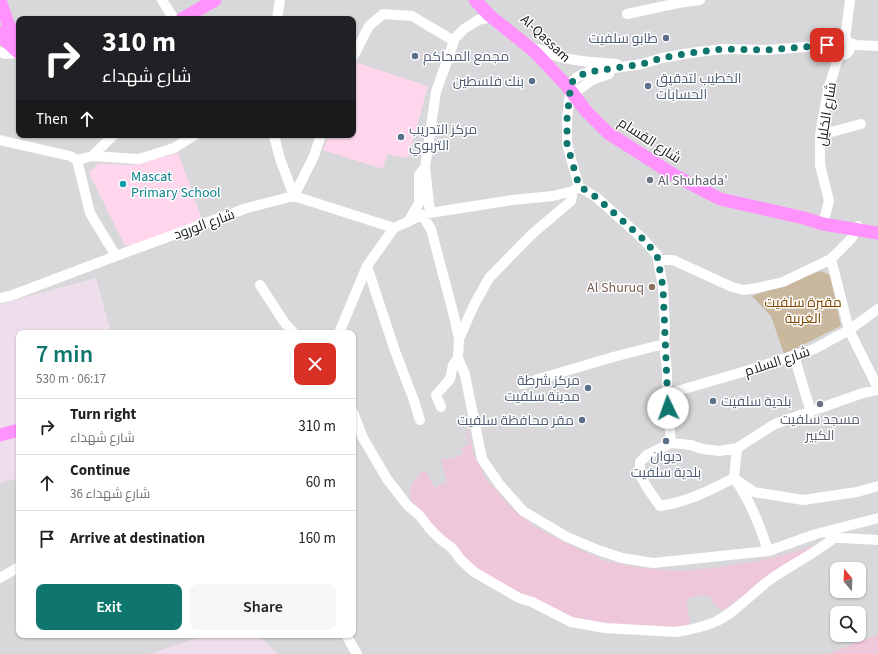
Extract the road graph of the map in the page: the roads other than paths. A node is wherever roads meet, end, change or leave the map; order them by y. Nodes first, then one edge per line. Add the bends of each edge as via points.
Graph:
1 (0, 0) edge
2 (162, 0) edge
3 (215, 0) edge
4 (225, 0) edge
5 (280, 0) edge
6 (474, 0) edge
7 (482, 0) edge
8 (700, 0) edge
9 (850, 0) edge
10 (627, 14) dead end
11 (172, 16) edge
12 (187, 16) edge
13 (198, 16) edge
14 (277, 16) edge
15 (493, 18) junction
16 (0, 33) edge
17 (16, 36) edge
18 (454, 41) junction
19 (878, 46) edge
20 (842, 47) junction
21 (538, 49) junction
22 (878, 49) edge
23 (16, 51) edge
24 (356, 51) edge
25 (0, 52) edge
26 (16, 53) edge
27 (643, 64) junction
28 (573, 89) junction
29 (862, 124) dead end
30 (820, 135) junction
31 (111, 138) edge
32 (190, 138) edge
33 (275, 138) edge
34 (320, 138) edge
35 (0, 140) edge
36 (92, 156) junction
37 (77, 160) junction
38 (425, 167) junction
39 (576, 189) junction
40 (294, 196) junction
41 (426, 214) junction
42 (824, 220) junction
43 (408, 222) junction
44 (857, 227) junction
45 (394, 228) junction
46 (878, 229) edge
47 (878, 233) edge
48 (116, 256) junction
49 (831, 259) junction
50 (658, 260) junction
51 (368, 266) junction
52 (260, 285) dead end
53 (0, 298) edge
54 (878, 309) edge
55 (291, 330) edge
56 (340, 330) edge
57 (849, 330) junction
58 (459, 339) junction
59 (664, 344) junction
60 (794, 356) junction
61 (458, 358) junction
62 (522, 384) dead end
63 (878, 389) edge
64 (666, 394) junction
65 (441, 407) dead end
66 (811, 412) junction
67 (356, 420) edge
68 (420, 420) dead end
69 (16, 431) edge
70 (0, 435) edge
71 (671, 443) junction
72 (737, 448) junction
73 (734, 478) junction
74 (878, 486) edge
75 (878, 518) edge
76 (816, 534) junction
77 (835, 537) junction
78 (878, 540) edge
79 (768, 551) junction
80 (16, 569) edge
81 (0, 578) edge
82 (348, 638) edge
83 (357, 654) edge

1 - 17 main road via 8,24
2 - 11 street
3 - 12 main road
4 - 13 main road
5 - 14 street
6 - 15 main road, شارع القسام
7 - 21 main road, Al-Qassam
8 - 10 street
9 - 20 street, شارع الخليل
15 - 18 street via 470,24
15 - 28 main road, شارع القسام via 535,52
16 - 23 main road
18 - 24 street via 412,16 383,14 369,26
18 - 38 street via 436,92
19 - 20 street
20 - 22 street
20 - 27 street via 710,50
20 - 28 street via 767,53 723,52 663,60 603,75
20 - 30 street, شارع الخليل via 828,90
21 - 27 street via 571,60
21 - 28 main road, Al-Qassam
25 - 26 street
27 - 28 street via 588,72 577,77
28 - 39 street via 567,119 567,144
28 - 42 main road, شارع القسام via 611,129 676,171 724,195
28 - 44 main road, شارع القسام via 586,111 608,133 674,175 720,199 822,224
29 - 30 street
30 - 42 street, شارع الخليل via 820,165 829,201
31 - 36 street
32 - 36 street via 174,148 140,159
33 - 40 street
34 - 40 street
35 - 37 street via 70,156
36 - 37 street
37 - 48 street via 90,213
38 - 41 street
38 - 43 street via 419,175 419,202
39 - 41 street via 552,196
39 - 50 street via 596,197 643,239 657,255
39 - 58 street via 570,202 531,235 489,278
40 - 45 street
40 - 48 street, شارع الورود via 247,208
41 - 43 street
41 - 58 street
42 - 44 main road, شارع القسام
43 - 45 street
44 - 46 main road, شارع القسام
44 - 47 main road, شارع القسام
44 - 49 street via 851,239
45 - 51 street
48 - 53 street, شارع الورود
49 - 50 street via 783,282 744,290 673,260
49 - 57 street
50 - 59 street via 663,287 666,330
51 - 56 street
51 - 68 street
52 - 55 street
54 - 57 street, شارع السلام
57 - 60 street, شارع السلام via 814,349
57 - 63 street
58 - 61 street
59 - 62 street
59 - 64 street
60 - 64 street, شارع السلام
60 - 66 street
61 - 65 street via 453,365 450,379 436,395
61 - 79 street via 466,376 482,459 523,511 550,528 610,554 653,564
63 - 66 street
64 - 71 street
66 - 72 street via 775,424
67 - 77 street via 363,438 387,479 408,506 461,560 474,572 520,598 571,622 605,628 676,632 714,622
69 - 70 main road
71 - 72 street via 691,444 702,449 720,451
71 - 73 street via 647,455 640,462 640,475 660,506 696,496
72 - 73 street
73 - 74 street via 754,492 803,500 857,492
73 - 79 street via 745,493
75 - 76 street
76 - 77 street
76 - 79 street
77 - 78 street
80 - 81 street
82 - 83 street

